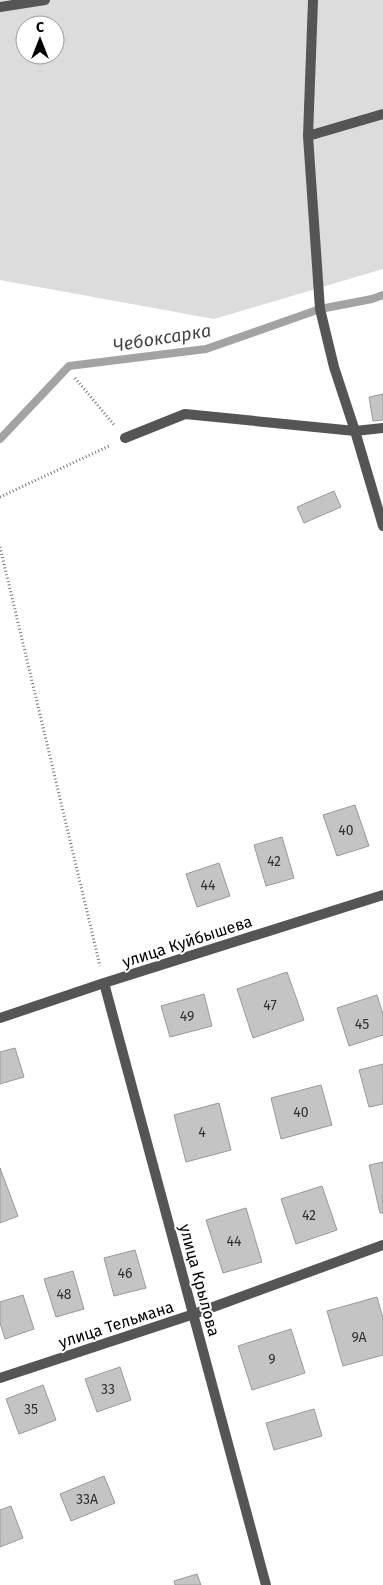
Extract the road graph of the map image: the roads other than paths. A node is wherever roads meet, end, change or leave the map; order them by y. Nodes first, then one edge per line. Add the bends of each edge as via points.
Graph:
1 (45, 0) edge
2 (314, 0) edge
3 (0, 7) edge
4 (383, 114) edge
5 (308, 136) junction
6 (383, 428) edge
7 (356, 431) junction
8 (125, 438) road end
9 (383, 526) edge
10 (383, 895) edge
11 (104, 983) junction
12 (0, 1018) edge
13 (383, 1246) edge
14 (194, 1314) junction
15 (0, 1378) edge
16 (266, 1585) edge

1 - 3 street
2 - 5 street
4 - 5 street
5 - 7 street via 320,309 334,367
6 - 7 street
7 - 8 street via 185,414
7 - 9 street
10 - 11 street, улица Куйбышева
11 - 12 street, улица Куйбышева
11 - 14 street, улица Крылова
13 - 14 street, улица Тельмана
14 - 15 street, улица Тельмана
14 - 16 street, улица Крылова

